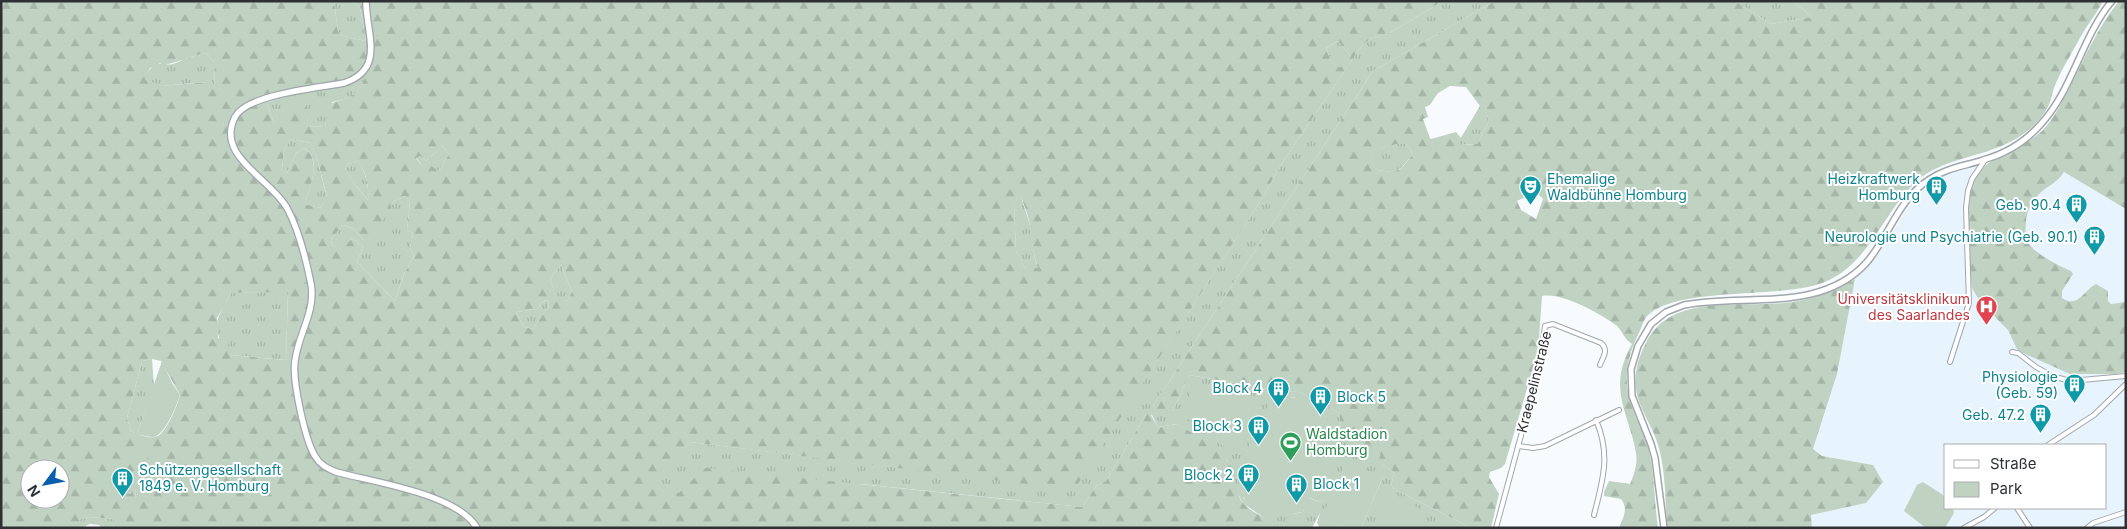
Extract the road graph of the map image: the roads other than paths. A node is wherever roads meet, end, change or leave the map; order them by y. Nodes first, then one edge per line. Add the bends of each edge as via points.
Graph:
1 (366, 1) edge
2 (2112, 1) edge
3 (1984, 160) junction
4 (2012, 352) dead end
5 (1950, 362) dead end
6 (1600, 365) dead end
7 (2126, 376) edge
8 (2126, 384) edge
9 (1619, 410) dead end
10 (1596, 420) junction
11 (2050, 444) edge
12 (1518, 446) junction
13 (1994, 509) edge
14 (2018, 509) edge
15 (2126, 512) edge
16 (1594, 515) dead end
17 (477, 528) edge
18 (1496, 528) edge
19 (1664, 528) edge
20 (1964, 528) edge
21 (2030, 528) edge
22 (2087, 528) edge

1 - 17 main road via 371,54 364,72 344,83 265,98 242,107 235,116 231,145 237,156 270,186 286,208 307,264 310,309 294,370 309,443 315,456 336,472 447,502 464,512
2 - 3 street via 2054,108 2041,125 2019,144
3 - 5 street via 1968,192 1969,300
3 - 19 street via 1945,171 1918,188 1904,203 1866,263 1833,287 1801,296 1684,305 1666,312 1651,324 1633,360 1631,388 1652,444
4 - 7 street via 2052,376 2070,381
6 - 12 street, Kraepelinstraße via 1605,352 1601,343 1553,324 1545,326 1539,369
8 - 11 street via 2090,419
9 - 10 street
10 - 12 street via 1539,448
10 - 16 street via 1604,440 1606,462
12 - 18 street, Kraepelinstraße
13 - 20 street
14 - 21 street
15 - 22 street

